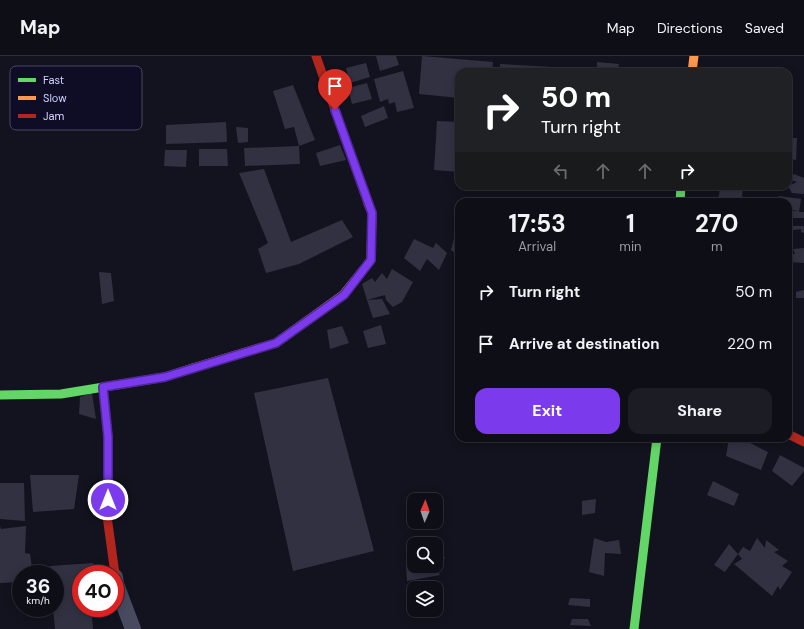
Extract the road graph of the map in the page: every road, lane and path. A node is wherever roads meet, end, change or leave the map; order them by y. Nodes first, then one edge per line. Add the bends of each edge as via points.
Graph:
1 (316, 56) edge
2 (694, 56) edge
3 (692, 68) edge
4 (103, 387) junction
5 (0, 395) edge
6 (792, 436) edge
7 (657, 442) edge
8 (804, 442) edge
9 (114, 565) edge
10 (124, 605) edge
11 (133, 629) edge
12 (634, 629) edge

1 - 4 street via 372,213 371,260 344,295 276,343 165,377
2 - 3 street
4 - 5 street via 61,394
4 - 9 street via 108,437 108,516
6 - 8 street
7 - 12 street
10 - 11 street

